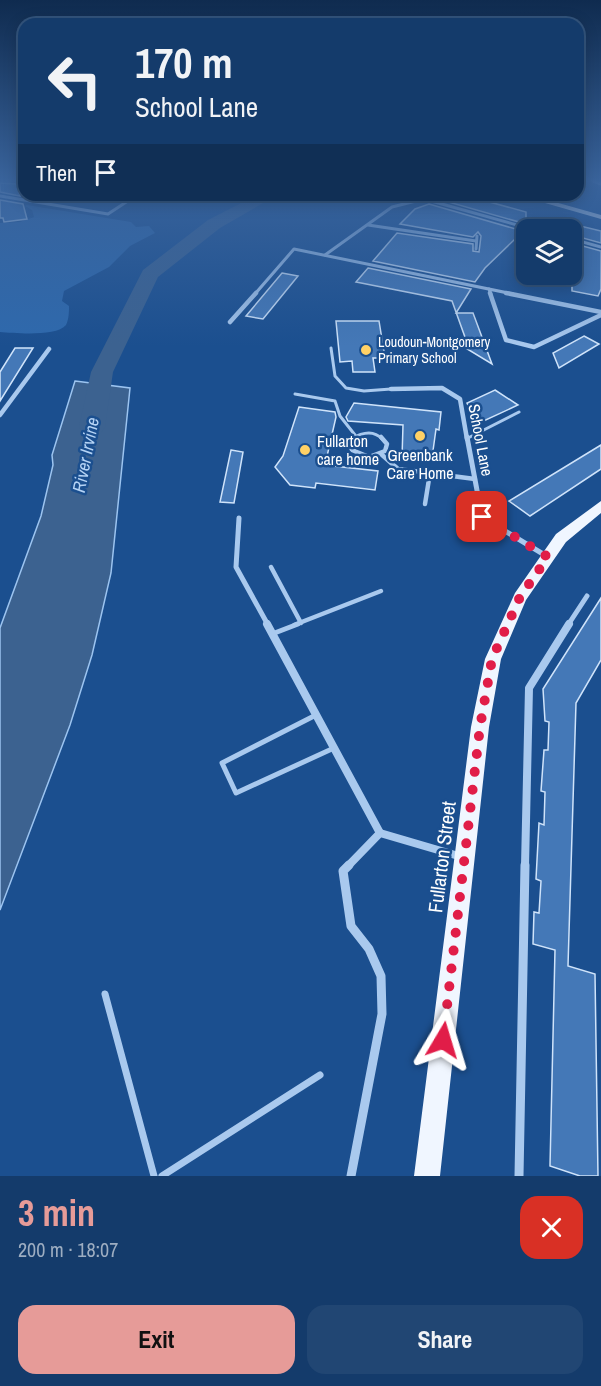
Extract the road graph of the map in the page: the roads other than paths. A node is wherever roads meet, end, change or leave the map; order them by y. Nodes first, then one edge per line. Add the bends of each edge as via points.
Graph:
1 (352, 236) edge
2 (435, 236) edge
3 (477, 236) dead end
4 (476, 241) junction
5 (582, 242) edge
6 (601, 248) edge
7 (476, 249) dead end
8 (325, 255) junction
9 (489, 289) junction
10 (601, 314) edge
11 (230, 322) dead end
12 (331, 348) dead end
13 (49, 349) dead end
14 (391, 389) joint
15 (295, 394) dead end
16 (519, 412) dead end
17 (0, 415) edge
18 (355, 435) junction
19 (468, 438) junction
20 (381, 454) junction
21 (430, 473) junction
22 (475, 479) junction
23 (425, 504) dead end
24 (601, 506) edge
25 (239, 518) dead end
26 (548, 557) junction
27 (271, 567) dead end
28 (381, 591) dead end
29 (587, 596) dead end
30 (301, 623) junction
31 (272, 634) junction
32 (316, 715) junction
33 (334, 748) junction
34 (380, 833) junction
35 (465, 858) junction
36 (105, 994) dead end
37 (320, 1075) dead end
38 (154, 1176) edge
39 (162, 1176) edge
40 (351, 1176) edge
41 (427, 1176) edge
42 (519, 1176) edge

1 - 8 street
2 - 4 street
3 - 4 street
4 - 7 street
5 - 6 street
8 - 9 street
8 - 11 street via 294,249
9 - 10 street
9 - 10 street via 506,340 534,347
12 - 14 lane via 333,375 342,387 360,391
13 - 17 street
14 - 19 street, School Lane via 442,388 452,393 460,399
15 - 18 lane via 335,401 340,416
16 - 19 lane
18 - 20 lane via 366,432 382,437 387,448
18 - 20 lane via 349,442 356,454
19 - 22 street, School Lane
20 - 21 lane via 398,470
21 - 22 lane
21 - 23 lane
22 - 26 street, School Lane via 482,517
24 - 26 main road, Fullarton Street via 561,538
25 - 31 street via 236,567
26 - 35 main road, Fullarton Street via 520,597 492,659
27 - 30 lane
28 - 30 lane
29 - 42 street via 529,688
30 - 31 lane
31 - 32 street
32 - 33 street
32 - 33 lane via 222,763 237,793
33 - 34 street
34 - 35 street
34 - 40 street via 343,872 351,926 369,950 381,976 381,1014
35 - 41 main road, Fullarton Street
36 - 38 lane
37 - 39 lane

